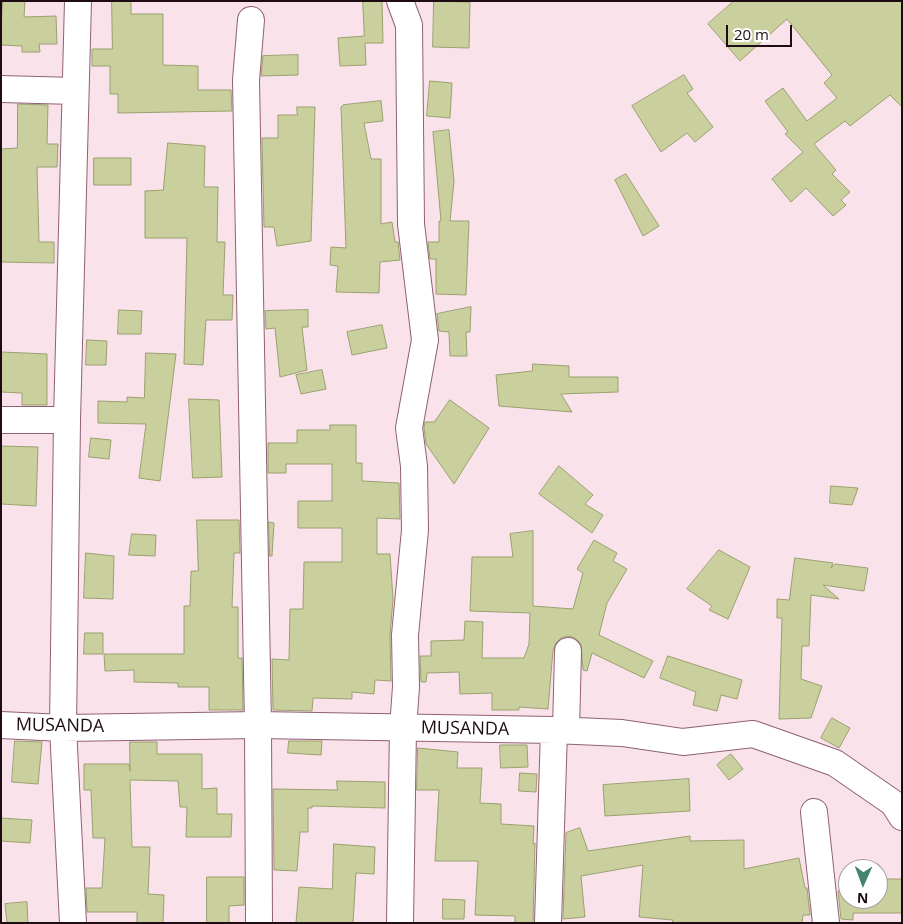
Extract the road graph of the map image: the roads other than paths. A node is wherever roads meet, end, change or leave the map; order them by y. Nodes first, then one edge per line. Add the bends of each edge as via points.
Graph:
1 (78, 1) edge
2 (400, 1) edge
3 (251, 20) dead end
4 (1, 89) edge
5 (75, 90) junction
6 (1, 420) edge
7 (67, 420) junction
8 (568, 651) dead end
9 (1, 725) edge
10 (258, 725) junction
11 (63, 728) junction
12 (403, 728) junction
13 (560, 730) junction
14 (814, 812) dead end
15 (902, 818) edge
16 (73, 923) edge
17 (259, 923) edge
18 (400, 923) edge
19 (548, 923) edge
20 (826, 923) edge

1 - 5 street
2 - 12 street via 409,25 411,224 425,340 409,428 416,530 405,635
3 - 10 street via 246,80
4 - 5 street
5 - 7 street
6 - 7 street
7 - 11 street
8 - 13 street
9 - 11 street, MUSANDA
10 - 11 street, MUSANDA
10 - 12 street, MUSANDA
10 - 17 street
11 - 16 street
12 - 13 street, MUSANDA
12 - 18 street
13 - 15 street, MUSANDA via 622,733 683,742 753,734 834,763 893,803
13 - 19 street
14 - 20 street

